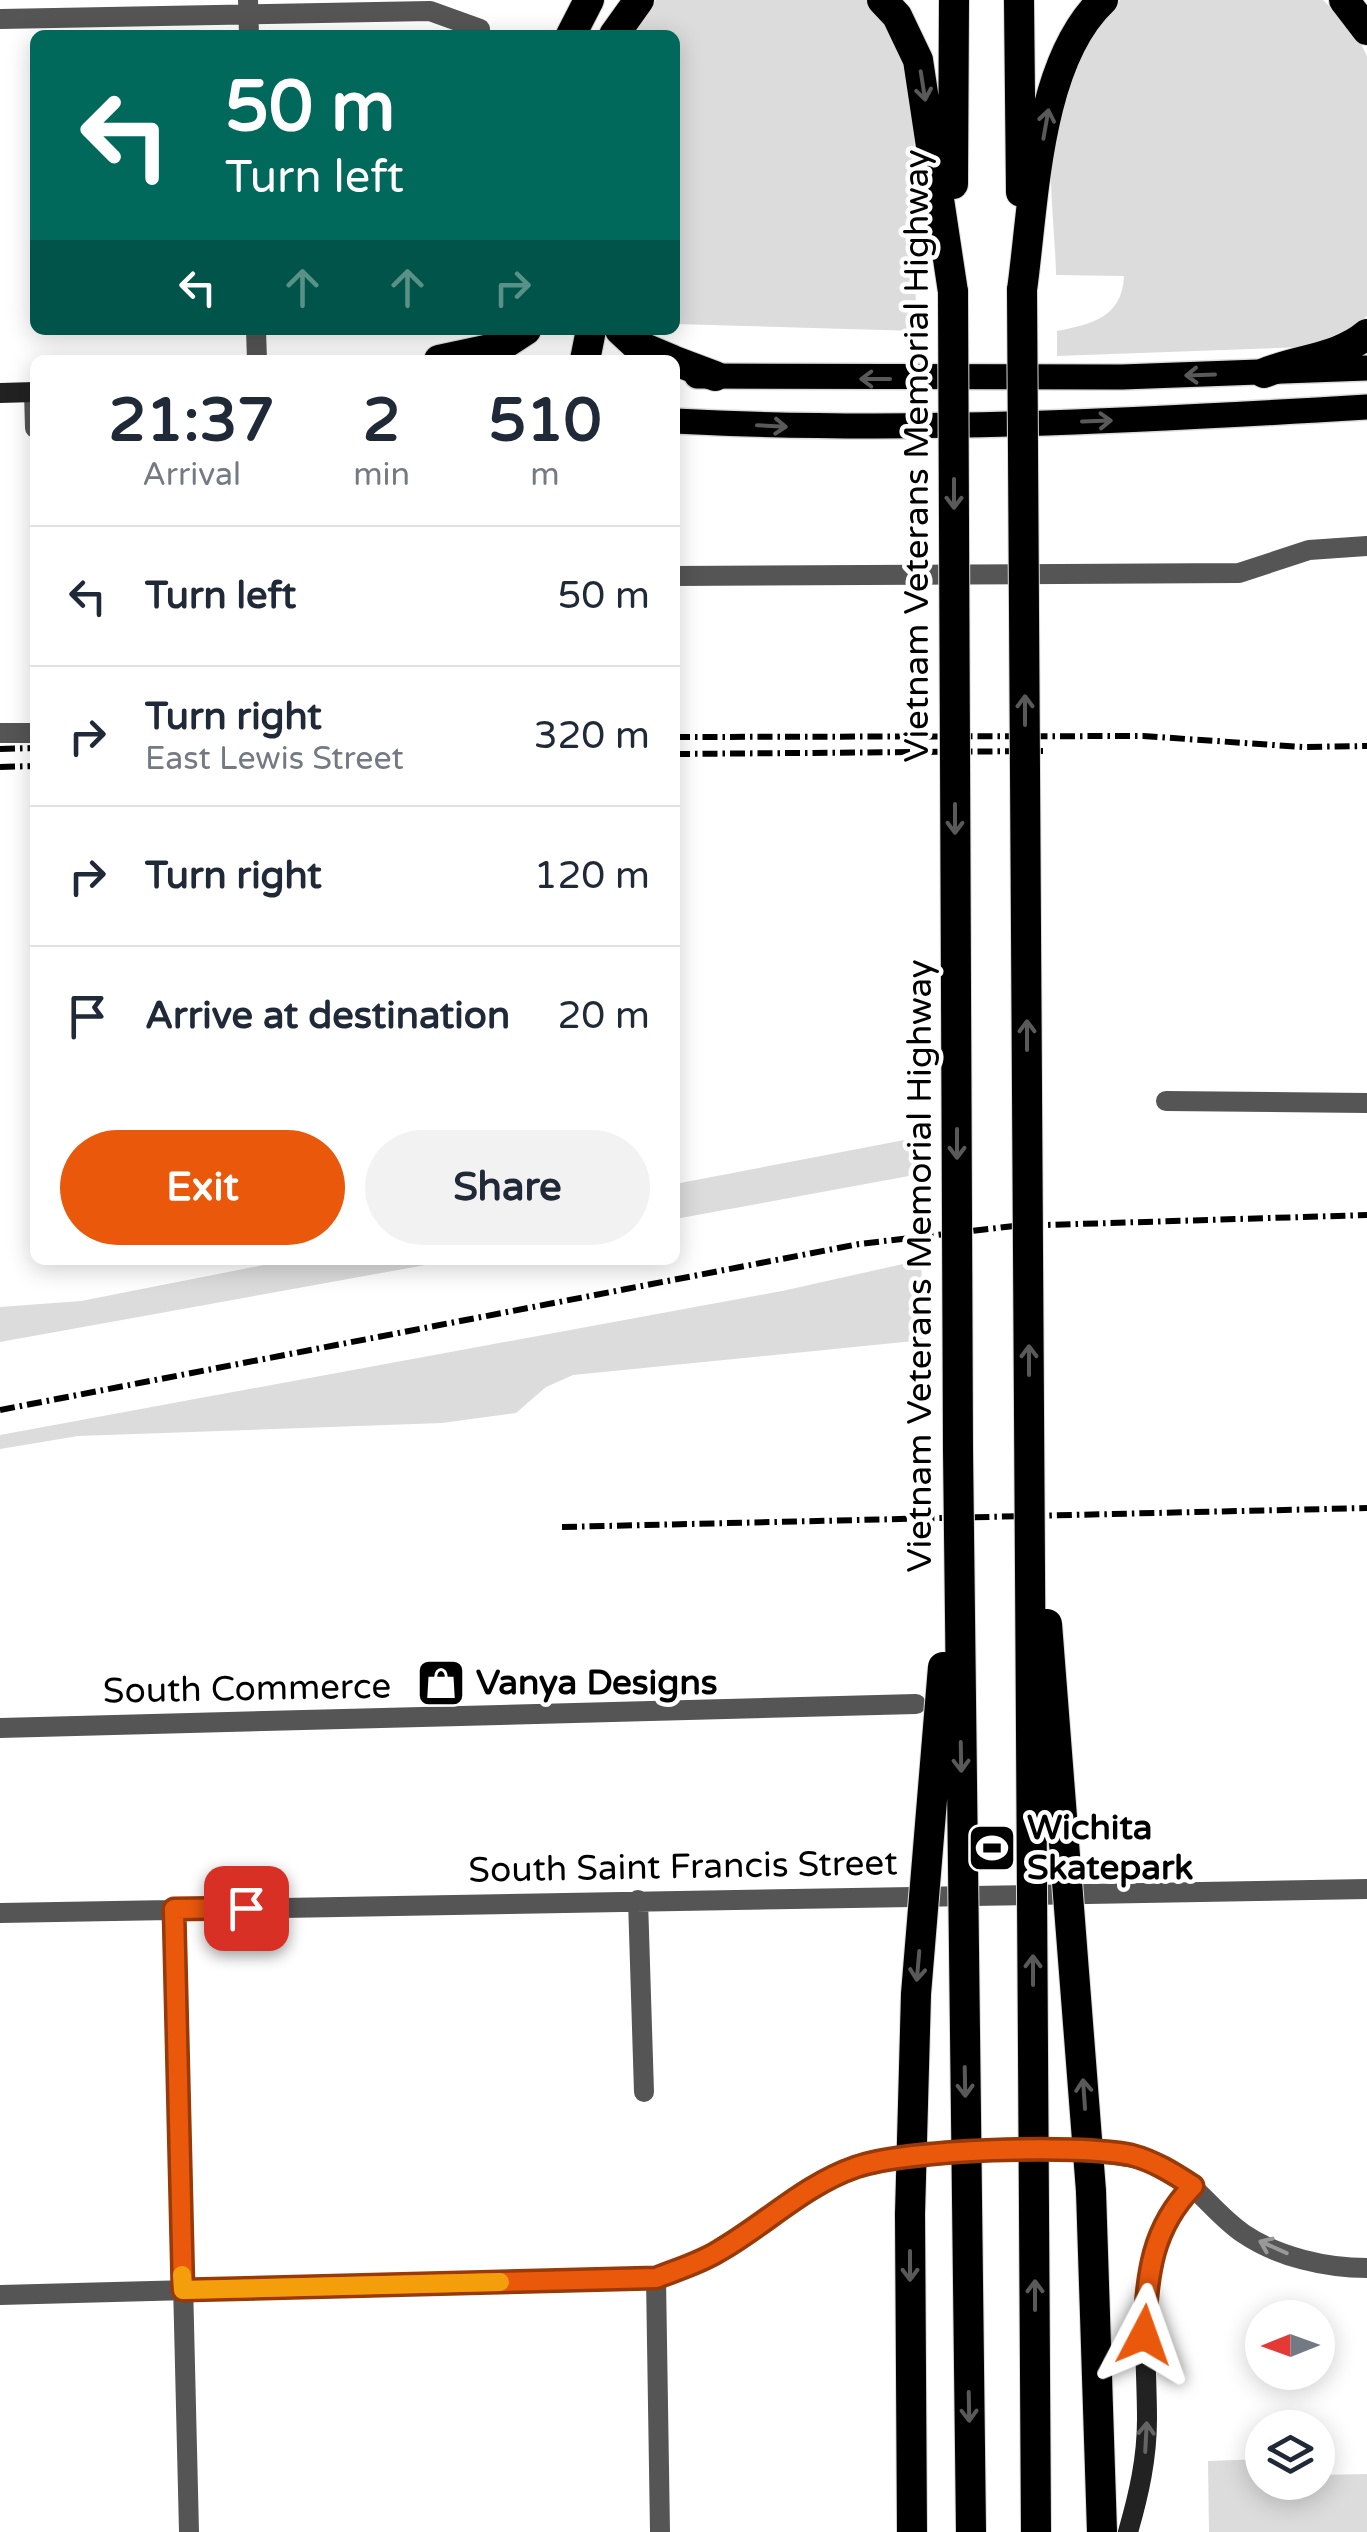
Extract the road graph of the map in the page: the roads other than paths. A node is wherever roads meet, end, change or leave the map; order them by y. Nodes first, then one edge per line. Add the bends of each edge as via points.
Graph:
1 (589, 0) edge
2 (639, 0) edge
3 (882, 0) edge
4 (954, 0) edge
5 (1018, 0) edge
6 (1103, 0) edge
7 (1344, 0) edge
8 (249, 16) edge
9 (0, 19) edge
10 (480, 29) dead end
11 (573, 30) edge
12 (618, 30) edge
13 (1367, 30) edge
14 (1022, 290) junction
15 (953, 292) junction
16 (1367, 334) edge
17 (518, 335) edge
18 (625, 335) edge
19 (462, 355) edge
20 (662, 355) edge
21 (680, 362) edge
22 (1367, 368) edge
23 (1264, 372) junction
24 (680, 375) edge
25 (714, 376) junction
26 (30, 392) edge
27 (0, 393) edge
28 (1367, 407) edge
29 (680, 421) edge
30 (1367, 546) edge
31 (680, 576) edge
32 (30, 732) edge
33 (0, 733) edge
34 (1166, 1100) dead end
35 (1367, 1103) edge
36 (958, 1450) junction
37 (1030, 1457) junction
38 (916, 1704) dead end
39 (0, 1728) edge
40 (1367, 1889) edge
41 (638, 1900) junction
42 (174, 1909) junction
43 (0, 1913) edge
44 (644, 2092) dead end
45 (1193, 2186) junction
46 (1367, 2268) edge
47 (656, 2278) junction
48 (183, 2290) junction
49 (0, 2295) edge
50 (188, 2532) edge
51 (660, 2532) edge
52 (912, 2532) edge
53 (970, 2532) edge
54 (1036, 2532) edge
55 (1102, 2532) edge
56 (1128, 2532) edge

1 - 11 highway
2 - 12 highway
3 -> 15 highway via 918,60
4 - 15 highway, Vietnam Veterans Memorial Highway
5 - 14 highway
14 -> 6 highway via 1047,114 1071,45
7 - 13 highway
8 - 9 street
8 - 10 street via 430,11
37 -> 14 highway, bridge
15 -> 36 highway, Vietnam Veterans Memorial Highway, bridge
16 - 23 highway via 1345,349
17 - 19 highway via 500,347
18 - 20 highway
21 - 25 highway
22 - 23 main road
23 -> 25 main road
24 - 25 main road
26 - 27 main road
29 -> 28 main road via 913,428
30 - 31 street via 1309,550 1239,572
32 - 33 street
34 - 35 street
36 -> 52 highway, bridge via 916,1994
36 -> 53 highway, Vietnam Veterans Memorial Highway, bridge
54 -> 37 highway, bridge
55 -> 37 highway, bridge via 1091,2191
38 - 39 street, South Commerce
40 - 41 street, South Saint Francis Street
41 - 42 street, South Saint Francis Street
41 - 44 street
42 - 43 street, South Saint Francis Street
42 - 48 street
46 -> 45 street via 1303,2260 1272,2248 1243,2233
45 - 47 street via 1130,2155 1068,2150 858,2166 796,2196 718,2252
56 -> 45 main road via 1143,2474 1144,2335 1154,2250 1168,2212
47 - 48 street
47 - 51 street
48 - 49 street
48 - 50 street

